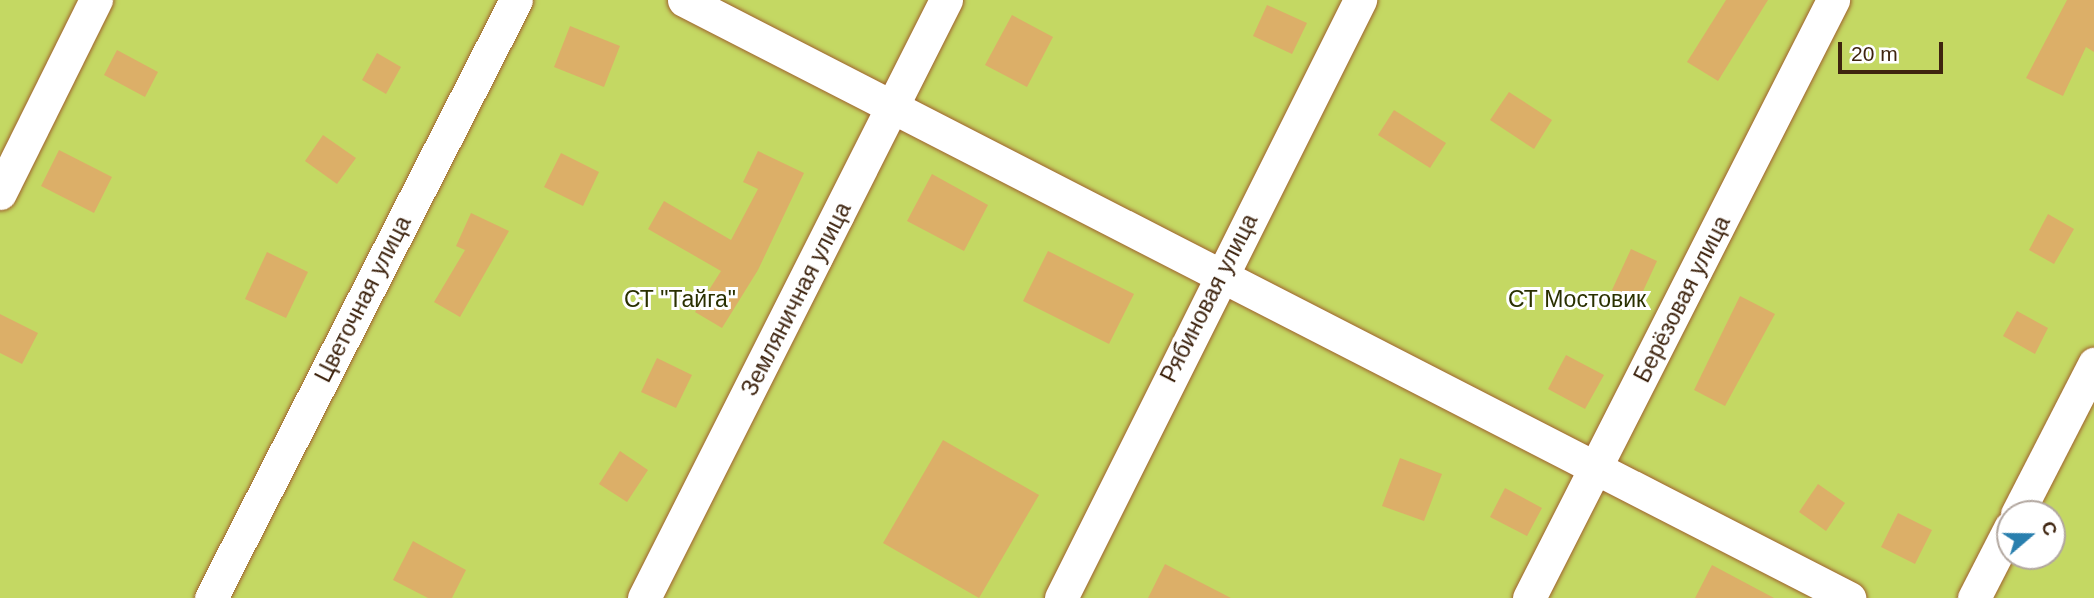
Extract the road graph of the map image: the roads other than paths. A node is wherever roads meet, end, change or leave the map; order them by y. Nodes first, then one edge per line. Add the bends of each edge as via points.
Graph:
1 (96, 0) edge
2 (516, 0) edge
3 (684, 0) edge
4 (946, 0) edge
5 (1360, 0) edge
6 (1833, 0) edge
7 (894, 107) junction
8 (0, 193) edge
9 (1220, 275) junction
10 (2094, 364) edge
11 (1596, 468) junction
12 (2024, 500) edge
13 (1996, 555) edge
14 (211, 598) edge
15 (644, 598) edge
16 (1061, 598) edge
17 (1529, 598) edge
18 (1849, 598) edge
19 (1974, 598) edge

1 - 8 street
2 - 14 street, Цветочная улица
3 - 7 street
4 - 7 street, Земляничная улица
5 - 9 street, Рябиновая улица
6 - 11 street, Берёзовая улица
7 - 9 street
7 - 15 street, Земляничная улица
9 - 11 street
9 - 16 street, Рябиновая улица
10 - 12 street
11 - 17 street, Берёзовая улица
11 - 18 street
13 - 19 street

